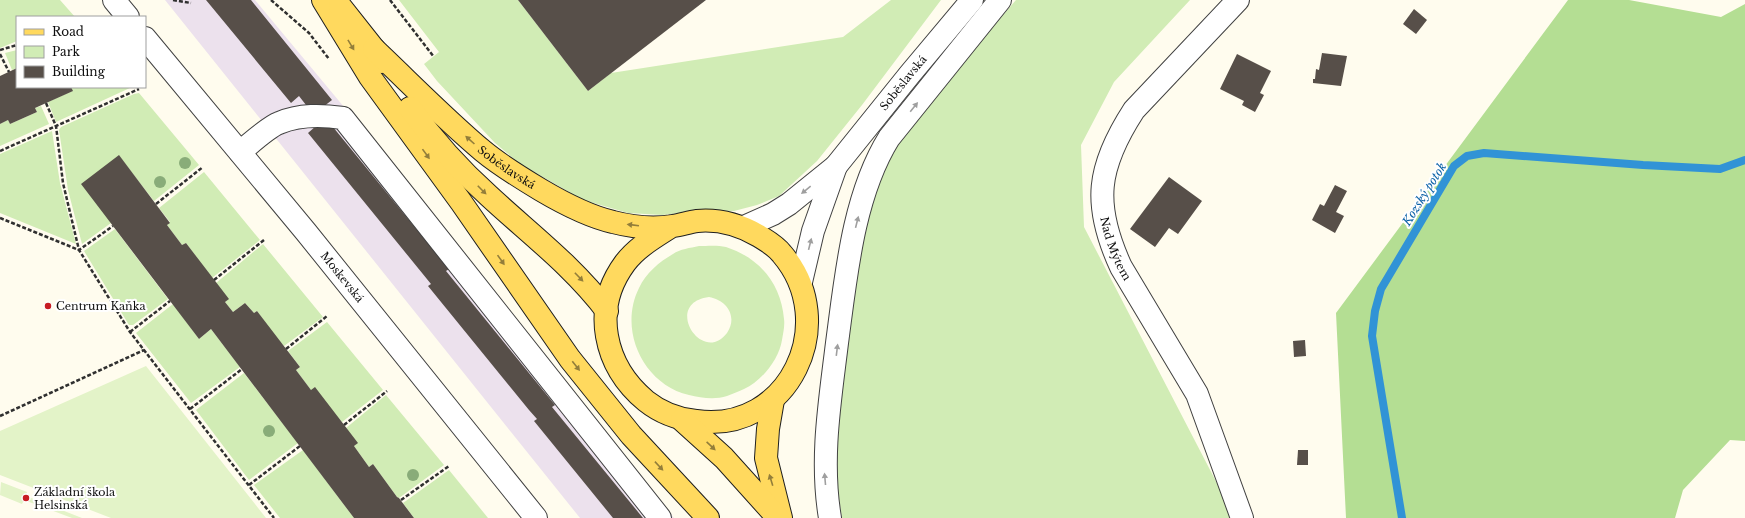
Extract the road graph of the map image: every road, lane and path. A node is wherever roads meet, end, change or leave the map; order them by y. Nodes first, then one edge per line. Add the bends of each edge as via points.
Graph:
1 (114, 0) edge
2 (173, 0) edge
3 (270, 0) edge
4 (323, 0) edge
5 (336, 0) edge
6 (390, 0) edge
7 (972, 0) edge
8 (1000, 0) edge
9 (1238, 0) edge
10 (191, 3) dead end
11 (127, 16) edge
12 (146, 39) edge
13 (16, 45) edge
14 (374, 49) junction
15 (0, 50) edge
16 (0, 54) edge
17 (434, 56) dead end
18 (333, 64) dead end
19 (9, 72) dead end
20 (139, 89) dead end
21 (46, 103) dead end
22 (56, 126) junction
23 (0, 151) edge
24 (240, 152) junction
25 (836, 166) junction
26 (204, 167) dead end
27 (156, 204) dead end
28 (0, 218) edge
29 (113, 226) dead end
30 (672, 226) junction
31 (744, 227) junction
32 (264, 240) dead end
33 (79, 250) junction
34 (214, 280) dead end
35 (801, 282) junction
36 (170, 301) dead end
37 (607, 311) junction
38 (327, 316) dead end
39 (130, 332) junction
40 (286, 349) dead end
41 (144, 350) junction
42 (242, 369) dead end
43 (388, 391) dead end
44 (773, 400) junction
45 (190, 409) junction
46 (0, 416) edge
47 (682, 420) junction
48 (344, 425) dead end
49 (300, 446) dead end
50 (449, 466) dead end
51 (249, 485) junction
52 (401, 500) dead end
53 (274, 518) edge
54 (536, 518) edge
55 (660, 518) edge
56 (708, 518) edge
57 (778, 518) edge
58 (781, 518) edge
59 (830, 518) edge
60 (1242, 518) edge

1 - 11 street
2 - 10 path
3 - 18 path via 309,33
4 -> 56 main road via 370,77 570,359 631,435
5 - 14 main road, Soběslavská
6 - 17 path
7 - 25 street, Soběslavská
59 -> 8 street via 825,472 829,410 852,243 871,173 889,138
9 - 60 street, Nad Mýtem via 1134,110 1110,153 1101,193 1103,216 1112,249 1197,394
12 - 24 street, Moskevská
13 - 15 path
30 -> 14 main road, Soběslavská via 635,226 614,222 568,205 544,192 484,152
14 -> 37 main road, Soběslavská via 404,99 454,162 566,264 590,288
16 - 19 path
20 - 22 path
21 - 22 path
22 - 23 path
22 - 33 path via 63,183
24 - 54 street, Moskevská
24 - 55 street via 278,123 324,115 343,118
25 -> 31 street, Soběslavská via 789,204
35 -> 25 street, Soběslavská via 813,231
26 - 27 path
28 - 33 path
29 - 33 path
30 - 31 main road, Soběslavská via 697,221 723,222
30 - 37 main road, Soběslavská via 651,239 624,264 610,294
31 - 35 main road, Soběslavská via 780,252
32 - 34 path
33 - 39 path
35 - 44 main road, Soběslavská via 806,302 807,335 800,364
36 - 39 path
37 - 47 main road, Soběslavská via 606,335 609,349 624,378 661,412
38 - 40 path
39 - 41 path
41 - 45 path
41 - 46 path
42 - 45 path
43 - 48 path
44 - 47 main road, Soběslavská via 744,416 716,423
58 -> 44 main road via 766,458
45 - 51 path
47 -> 57 main road via 724,458
49 - 51 path
50 - 52 path
51 - 53 path

